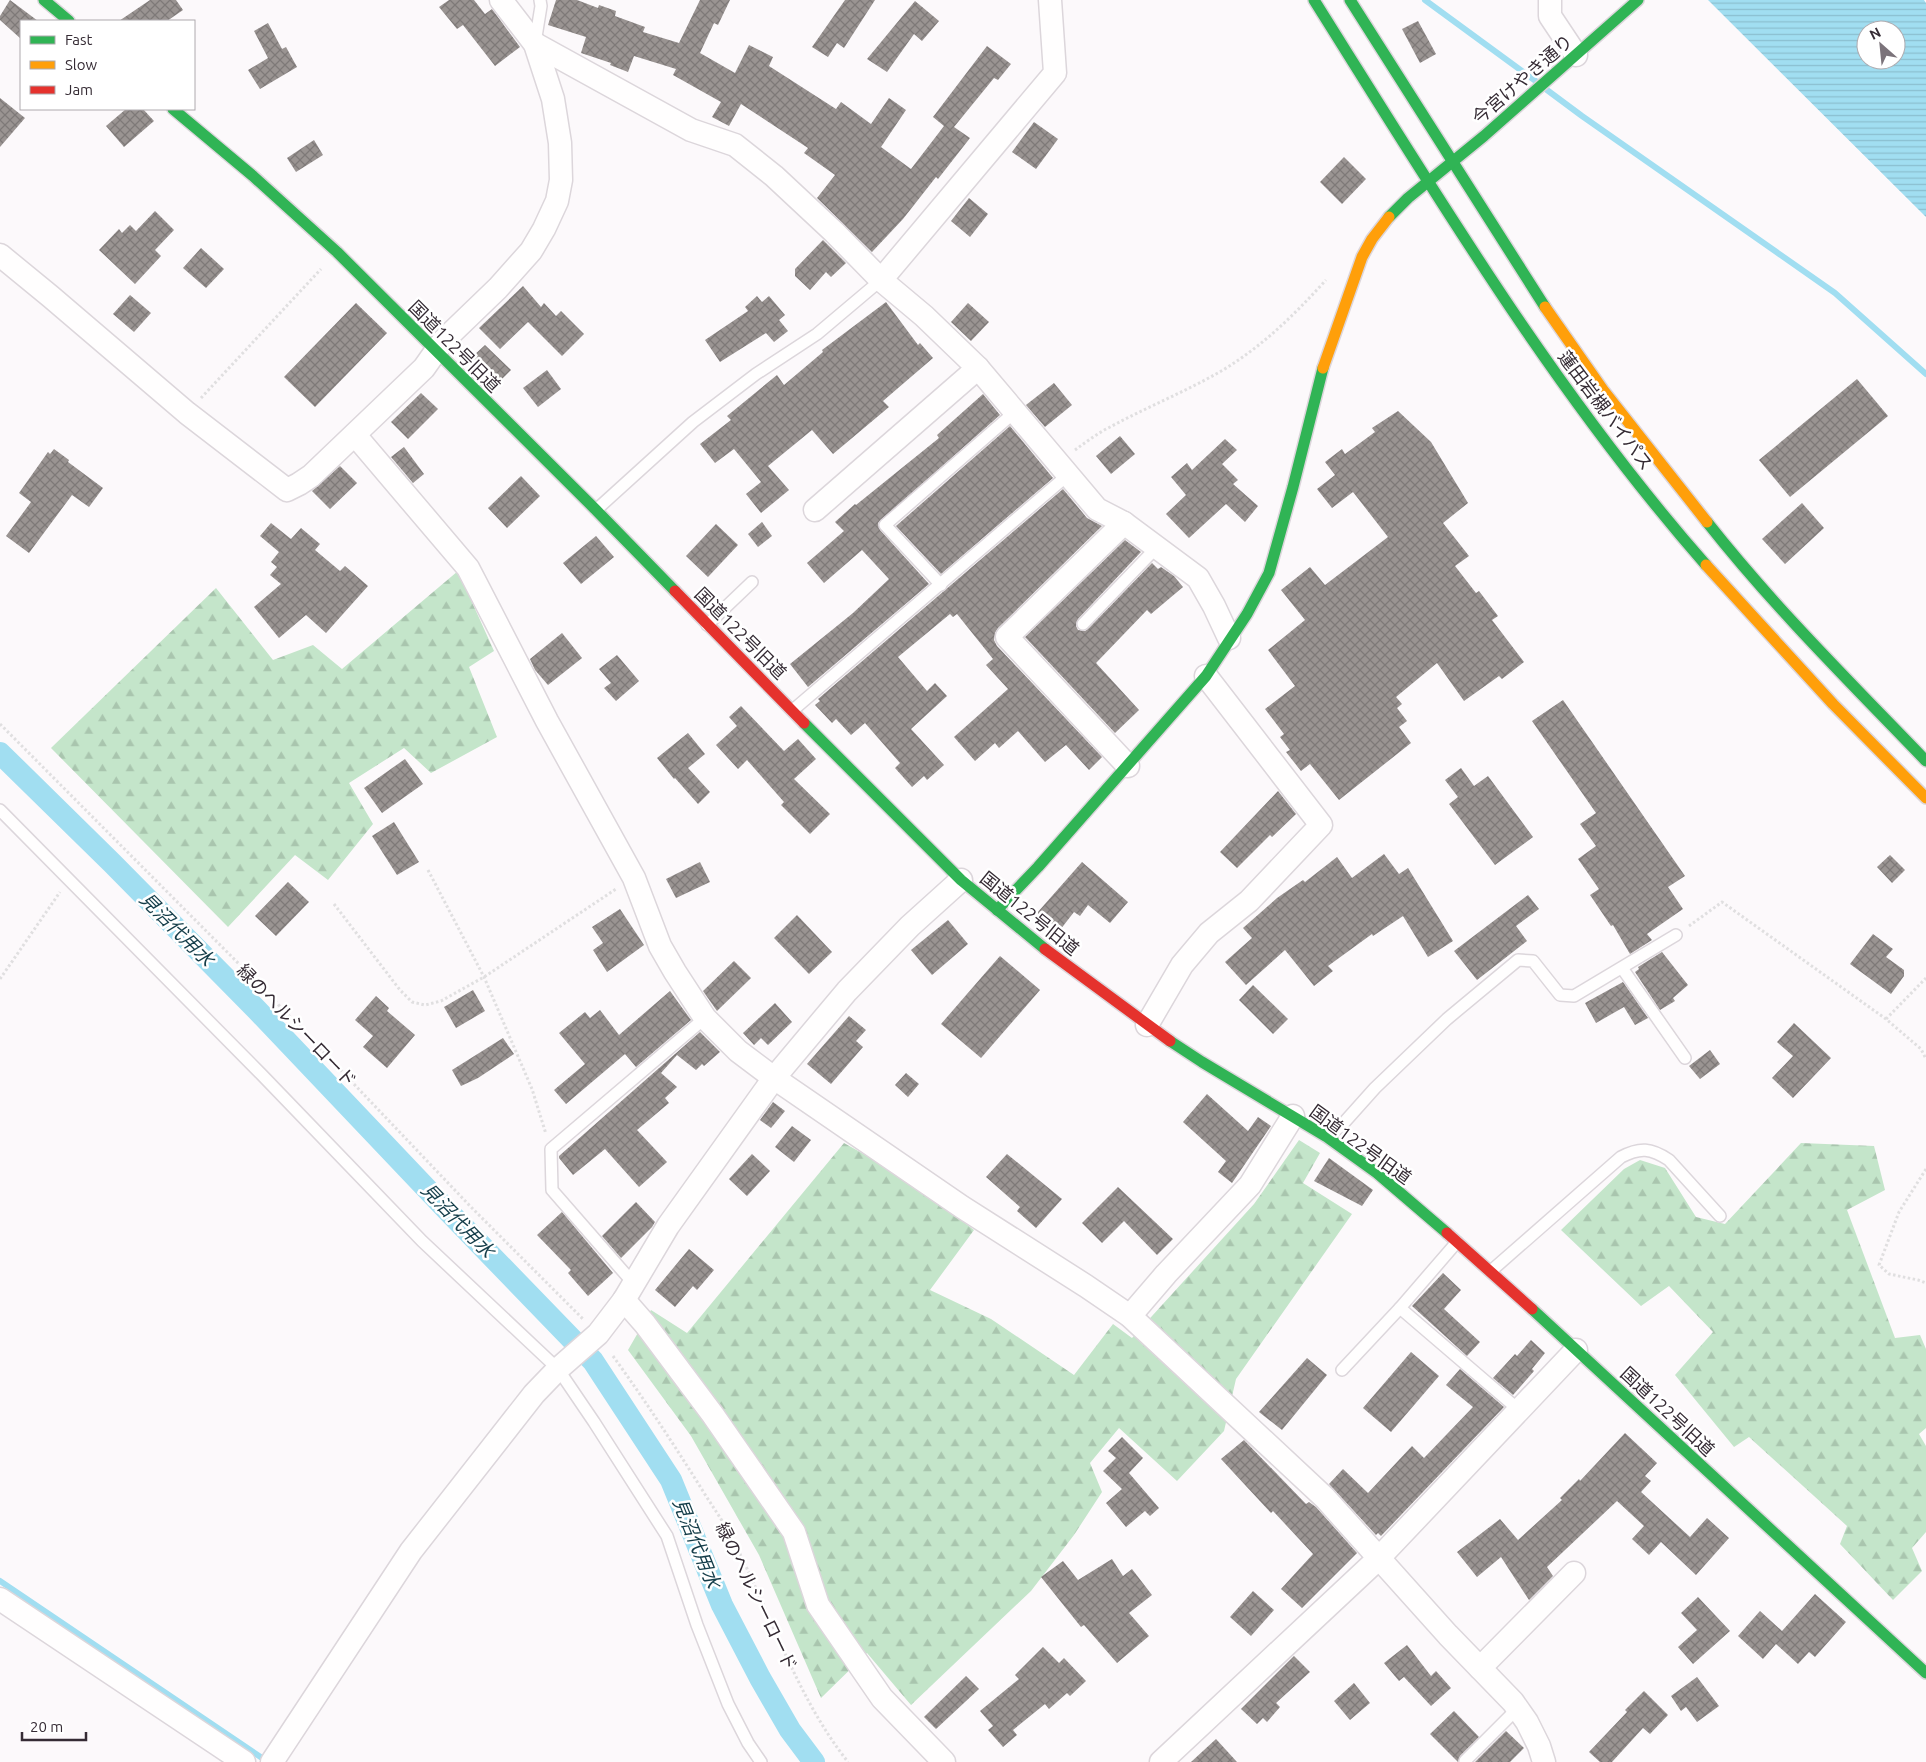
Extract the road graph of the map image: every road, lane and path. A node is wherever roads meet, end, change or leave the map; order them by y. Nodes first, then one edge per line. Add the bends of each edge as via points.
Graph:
1 (44, 0) edge
2 (501, 0) edge
3 (540, 0) edge
4 (1050, 0) edge
5 (1314, 0) edge
6 (1350, 0) edge
7 (1550, 0) edge
8 (1638, 0) edge
9 (68, 20) edge
10 (535, 44) junction
11 (1582, 50) junction
12 (174, 110) edge
13 (1453, 162) junction
14 (1428, 181) junction
15 (337, 252) junction
16 (0, 255) edge
17 (1333, 274) dead end
18 (882, 280) junction
19 (437, 352) junction
20 (978, 368) junction
21 (1016, 411) junction
22 (187, 413) junction
23 (355, 435) junction
24 (1063, 468) junction
25 (596, 510) junction
26 (815, 510) dead end
27 (1124, 523) junction
28 (1157, 547) junction
29 (752, 582) dead end
30 (941, 585) junction
31 (708, 624) junction
32 (1083, 624) dead end
33 (1229, 638) junction
34 (1206, 676) junction
35 (793, 710) junction
36 (0, 724) edge
37 (1926, 761) edge
38 (1128, 766) junction
39 (1926, 798) edge
40 (0, 810) edge
41 (428, 870) dead end
42 (634, 878) junction
43 (69, 879) junction
44 (961, 880) junction
45 (334, 904) dead end
46 (997, 910) junction
47 (1676, 935) joint
48 (1622, 968) junction
49 (484, 977) junction
50 (1926, 978) edge
51 (0, 979) edge
52 (705, 1018) junction
53 (1886, 1019) junction
54 (1147, 1025) junction
55 (1685, 1058) dead end
56 (1926, 1059) edge
57 (774, 1078) junction
58 (1293, 1116) junction
59 (1327, 1137) junction
60 (551, 1149) junction
61 (1926, 1169) edge
62 (1720, 1216) dead end
63 (1458, 1241) junction
64 (1491, 1271) junction
65 (1926, 1284) edge
66 (629, 1292) junction
67 (1400, 1308) junction
68 (1130, 1316) junction
69 (591, 1331) junction
70 (1576, 1350) junction
71 (613, 1356) dead end
72 (562, 1366) junction
73 (1342, 1370) dead end
74 (1519, 1410) junction
75 (1378, 1559) junction
76 (1574, 1573) dead end
77 (0, 1599) edge
78 (1480, 1668) junction
79 (1926, 1673) edge
80 (1518, 1708) junction
81 (1465, 1761) edge
82 (244, 1762) edge
83 (272, 1762) edge
84 (761, 1762) edge
85 (848, 1762) edge
86 (944, 1762) edge
87 (1161, 1762) edge
88 (1544, 1762) edge

1 - 9 main road
2 - 10 street
3 - 10 lane
4 - 18 street via 1055,73
5 - 14 main road, 蓮田岩槻バイパス
6 - 13 main road, 蓮田岩槻バイパス
7 - 11 street via 1550,16
8 - 11 main road, 今宮けやき通り
10 - 18 street via 691,130 735,146 780,182
10 - 19 street via 553,99 560,143 561,180 557,201 531,251 443,341
11 - 13 main road, 今宮けやき通り
12 - 15 main road, 国道122号旧道
13 - 14 main road, 今宮けやき通り
13 - 37 main road, 蓮田岩槻バイパス via 1550,314 1603,390 1670,476 1731,552
14 - 33 main road, 今宮けやき通り via 1386,220 1362,257 1324,362 1294,487 1268,573 1247,614
14 - 39 main road, 蓮田岩槻バイパス via 1520,322 1584,413 1648,495 1798,669
15 - 19 main road, 国道122号旧道
15 - 22 path
16 - 22 street
17 - 24 path via 1267,340 1223,370 1108,428
18 - 20 street
18 - 25 lane via 817,334 692,422
19 - 23 street
19 - 25 main road, 国道122号旧道
20 - 21 street
20 - 26 street
21 - 24 street
21 - 30 lane via 885,525
22 - 23 street via 287,490 311,476
23 - 42 street via 468,568
24 - 27 street via 1097,509
24 - 30 lane
25 - 31 main road, 国道122号旧道
27 - 28 street
27 - 38 street via 1007,637
28 - 32 lane
28 - 33 street via 1198,578
29 - 31 lane
30 - 35 lane
31 - 35 main road, 国道122号旧道
33 - 34 main road, 今宮けやき通り
34 - 38 main road, 今宮けやき通り
34 - 54 street via 1321,824 1249,901 1209,933 1187,958
35 - 44 main road, 国道122号旧道
36 - 69 path, 緑のヘルシーロード via 252,976
38 - 46 main road, 今宮けやき通り
40 - 43 lane
41 - 49 path
42 - 49 path
42 - 52 street via 660,946
43 - 51 path
43 - 72 lane via 422,1241
44 - 46 main road, 国道122号旧道
44 - 57 street via 910,926 847,991
45 - 49 path via 412,1002 425,1005 441,1000
46 - 54 main road, 国道122号旧道
47 - 48 lane
47 - 53 path via 1722,902
48 - 55 lane
48 - 59 lane via 1574,996 1560,995 1533,961 1518,960 1447,1019
49 - 60 path via 532,1089
50 - 53 path
52 - 57 street via 738,1051
52 - 60 lane
53 - 56 path via 1921,1049
54 - 58 main road, 国道122号旧道
57 - 66 street via 668,1226
57 - 68 street via 962,1207
58 - 59 main road, 国道122号旧道
58 - 68 street via 1250,1185
59 - 63 main road, 国道122号旧道 via 1377,1173
60 - 66 lane via 552,1190
61 - 65 path via 1899,1212 1879,1265 1888,1274
62 - 64 lane via 1669,1160 1646,1149 1633,1150 1620,1157
63 - 64 main road, 国道122号旧道
63 - 67 lane
64 - 70 main road, 国道122号旧道
66 - 69 street
66 - 86 street via 646,1324 794,1532 818,1604 882,1698
67 - 73 lane
67 - 74 lane
68 - 75 street via 1325,1498
69 - 72 street
70 - 74 street
70 - 79 main road, 国道122号旧道
71 - 85 path, 緑のヘルシーロード via 732,1538 789,1664 822,1725
72 - 83 street via 534,1394 411,1551
72 - 84 lane via 667,1536 728,1704
74 - 75 street
75 - 78 street
75 - 87 street
76 - 78 street
77 - 82 street
78 - 80 street
80 - 81 lane
80 - 88 street

